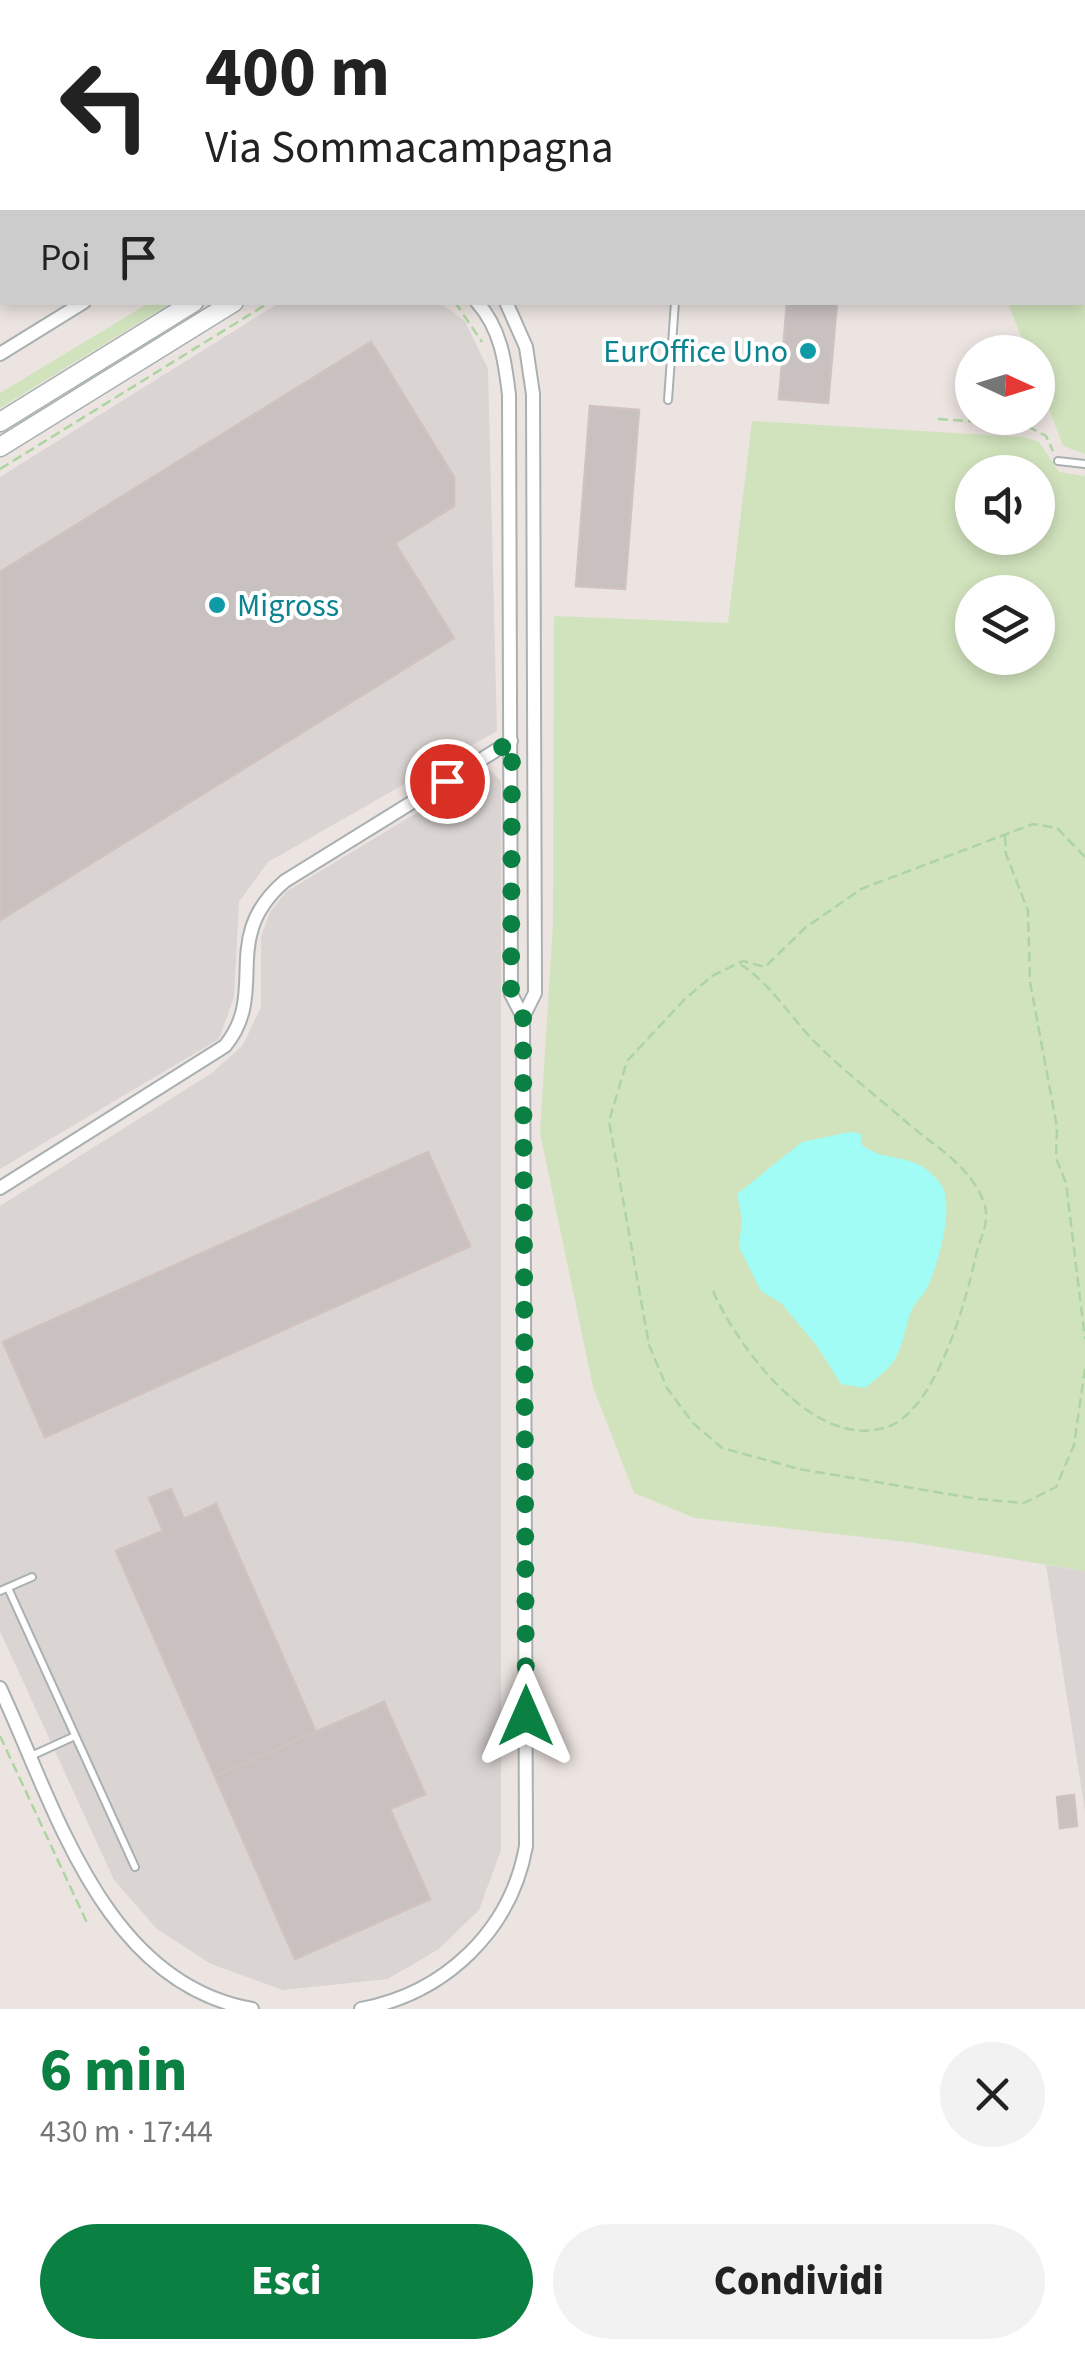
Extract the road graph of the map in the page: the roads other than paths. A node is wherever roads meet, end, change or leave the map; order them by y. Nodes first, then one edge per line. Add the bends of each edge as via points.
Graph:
1 (79, 305) edge
2 (189, 305) edge
3 (229, 305) edge
4 (480, 305) edge
5 (507, 305) edge
6 (517, 305) edge
7 (675, 305) edge
8 (520, 332) junction
9 (0, 354) edge
10 (668, 400) dead end
11 (0, 422) edge
12 (0, 448) edge
13 (1058, 461) road end
14 (1085, 464) edge
15 (512, 741) junction
16 (523, 1017) junction
17 (0, 1188) edge
18 (32, 1577) dead end
19 (4, 1590) edge
20 (0, 1688) edge
21 (75, 1736) junction
22 (31, 1756) junction
23 (135, 1867) dead end
24 (226, 2005) edge
25 (252, 2009) edge
26 (361, 2009) edge

1 - 9 street
2 - 11 street
3 - 12 street
4 - 15 street via 504,350 509,395
5 - 8 street
6 - 8 street
7 - 10 lane
8 - 16 street via 533,394 534,994
13 - 14 lane
15 - 16 street via 511,994
15 - 17 street via 263,900 248,928 244,1014 225,1046
16 - 26 street via 526,1846 520,1882 497,1926 466,1958 387,2004
18 - 19 lane
19 - 21 lane
20 - 22 street
21 - 22 lane
21 - 23 lane
22 - 24 street via 108,1911 178,1980
24 - 25 street

